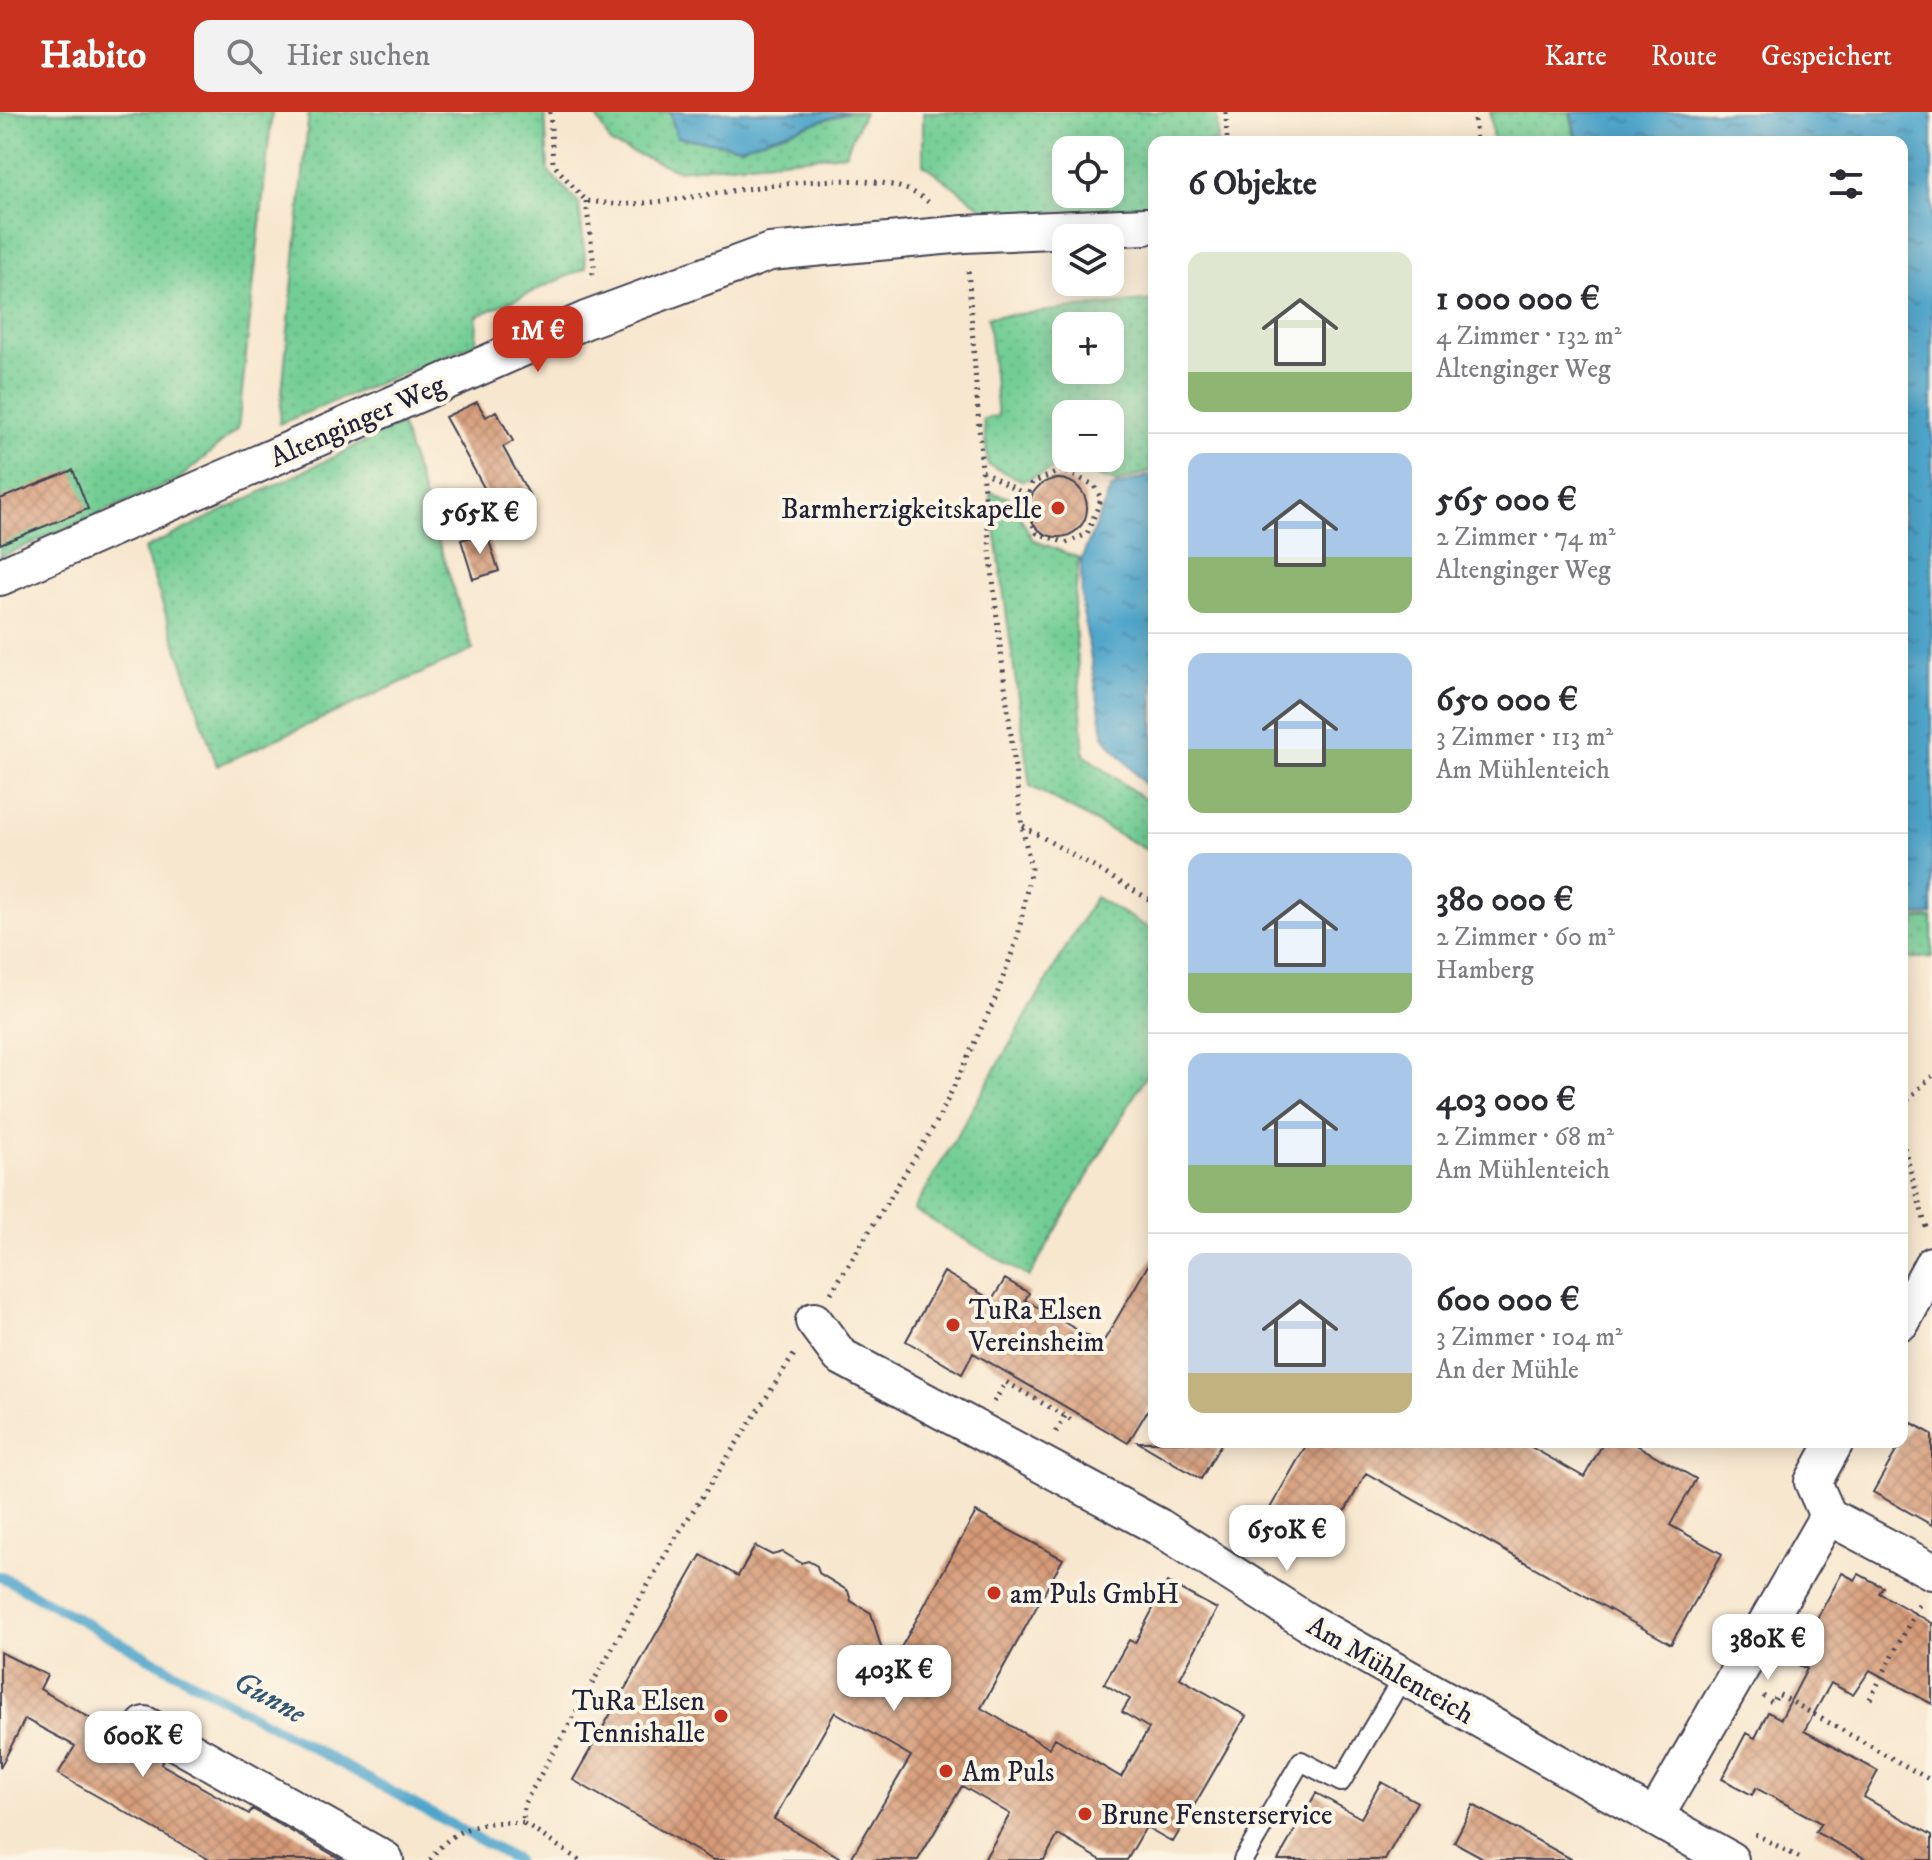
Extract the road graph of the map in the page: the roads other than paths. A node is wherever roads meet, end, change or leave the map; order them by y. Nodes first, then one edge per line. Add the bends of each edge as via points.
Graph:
1 (1145, 226) dead end
2 (0, 577) edge
3 (1932, 1265) edge
4 (1908, 1310) edge
5 (814, 1321) road end
6 (1832, 1448) edge
7 (1828, 1516) junction
8 (1928, 1583) edge
9 (1404, 1675) junction
10 (145, 1725) dead end
11 (1655, 1817) junction
12 (366, 1856) edge
13 (1243, 1860) edge
14 (1730, 1860) edge

1 - 2 street, Altenginger Weg via 964,234 770,252 586,320
3 - 4 street
5 - 9 street, Am Mühlenteich via 840,1356 1159,1527 1306,1621
6 - 7 street via 1813,1482
7 - 8 street
7 - 11 street
9 - 11 street, Am Mühlenteich
9 - 13 lane via 1341,1782 1301,1761
10 - 12 street
11 - 14 street, Am Mühlenteich

